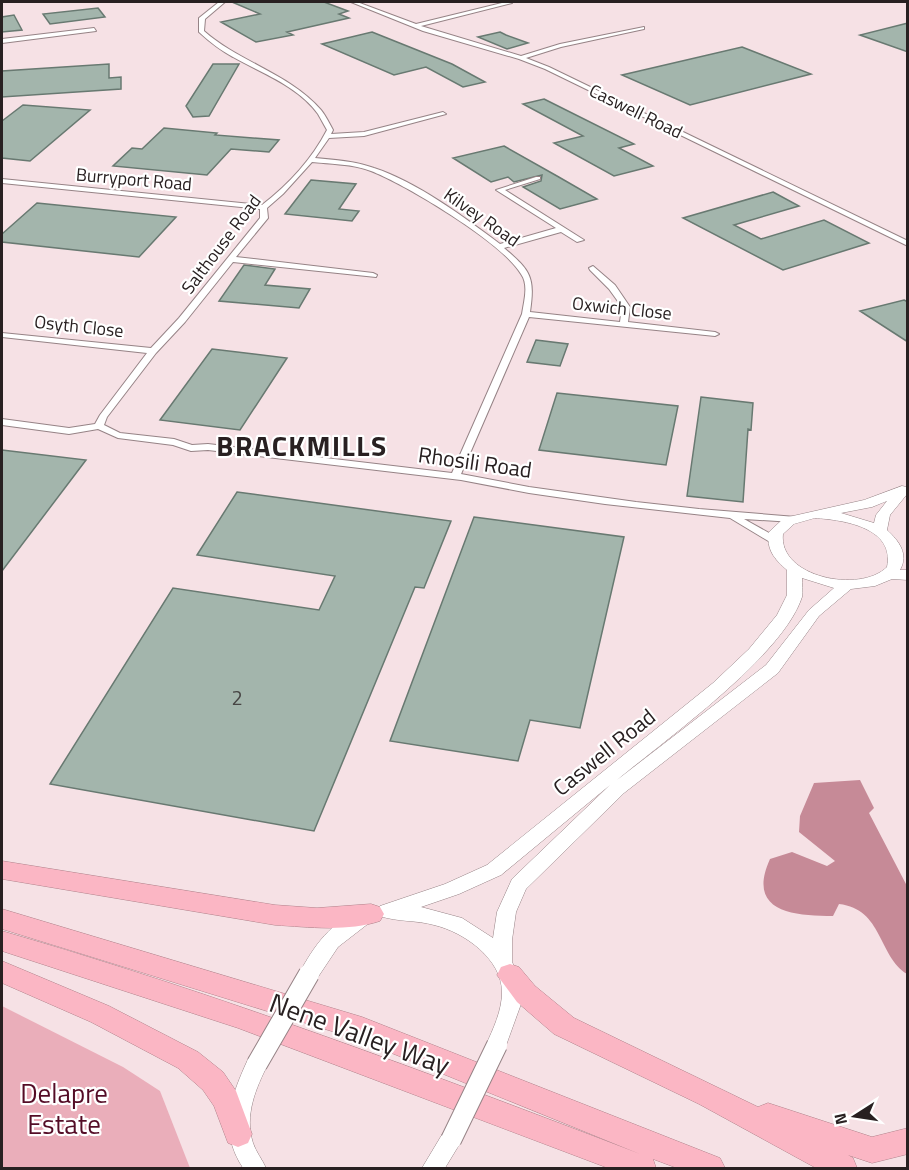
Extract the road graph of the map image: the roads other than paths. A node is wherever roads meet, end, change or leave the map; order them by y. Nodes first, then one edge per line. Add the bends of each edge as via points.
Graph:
1 (222, 2) edge
2 (354, 2) edge
3 (510, 2) edge
4 (416, 27) junction
5 (642, 28) dead end
6 (94, 30) dead end
7 (2, 41) edge
8 (521, 58) junction
9 (443, 114) dead end
10 (327, 136) junction
11 (313, 160) junction
12 (538, 178) dead end
13 (2, 180) edge
14 (263, 207) junction
15 (562, 229) junction
16 (580, 240) dead end
17 (908, 244) edge
18 (498, 247) junction
19 (230, 259) junction
20 (593, 268) dead end
21 (373, 275) dead end
22 (526, 314) junction
23 (624, 323) junction
24 (2, 334) edge
25 (715, 334) dead end
26 (153, 351) junction
27 (2, 422) edge
28 (99, 426) junction
29 (456, 476) junction
30 (905, 488) edge
31 (815, 514) junction
32 (732, 517) junction
33 (793, 519) junction
34 (880, 530) junction
35 (774, 540) junction
36 (895, 547) junction
37 (908, 558) edge
38 (794, 570) junction
39 (888, 574) junction
40 (908, 575) edge
41 (846, 586) junction
42 (2, 870) edge
43 (2, 906) edge
44 (379, 912) junction
45 (2, 919) edge
46 (2, 941) edge
47 (81, 941) junction
48 (506, 968) junction
49 (2, 972) edge
50 (709, 1095) junction
51 (908, 1141) edge
52 (245, 1156) edge
53 (433, 1168) edge
54 (642, 1168) edge
55 (710, 1168) edge
56 (843, 1168) edge

1 - 10 street via 202,18 201,31 306,100 327,122
2 - 4 street, Caswell Road
3 - 4 street
4 - 8 street, Caswell Road
5 - 8 street
6 - 7 street
8 - 17 street, Caswell Road
9 - 10 street via 364,134
10 - 11 street, Salthouse Road
11 - 14 street, Salthouse Road
11 - 18 street, Kilvey Road via 358,165 396,180
12 - 15 street via 500,190
13 - 14 street, Burryport Road
14 - 19 street, Salthouse Road via 264,218
15 - 16 street
15 - 18 street
18 - 22 street, Kilvey Road via 519,264 528,280
19 - 21 street
19 - 26 street, Salthouse Road
20 - 23 street via 626,308
22 - 23 street, Oxwich Close
22 - 29 street, Kilvey Road
23 - 25 street, Oxwich Close
24 - 26 street, Osyth Close
26 - 28 street, Salthouse Road
27 - 28 street, Rhosili Road via 69,431
28 - 29 street, Rhosili Road via 118,435 191,448
29 - 32 street, Rhosili Road via 543,492
30 - 31 street via 867,504
30 - 34 street via 883,515
31 - 33 street
31 - 34 street via 850,517
32 - 33 street, Rhosili Road
32 - 35 street, Rhosili Road
33 - 35 street via 783,525
34 - 36 street
35 - 38 street via 782,561
36 - 37 street
36 - 39 street via 895,566
38 - 41 street via 818,581
38 - 44 street, Caswell Road via 795,595 784,617 755,653 719,687 494,870 452,889
39 - 40 street
39 - 41 street via 870,583
41 - 48 street, Caswell Road via 814,613 772,669 618,788 519,884 503,923
42 - 44 highway via 275,915 317,918
43 - 47 highway
44 - 48 street via 422,914 450,921 473,933
44 - 52 street, Caswell Road, bridge via 337,933 317,957 256,1064 240,1108
45 - 47 highway, Nene Valley Way
46 - 54 highway, Nene Valley Way via 346,1054
47 - 55 highway, Nene Valley Way via 362,1029
48 - 50 highway via 526,994 564,1026
48 - 53 street, Caswell Road, bridge via 511,1003 508,1018 451,1140
49 - 52 highway via 100,1014 188,1060 213,1081 226,1100
50 - 51 highway via 872,1150
50 - 56 highway

